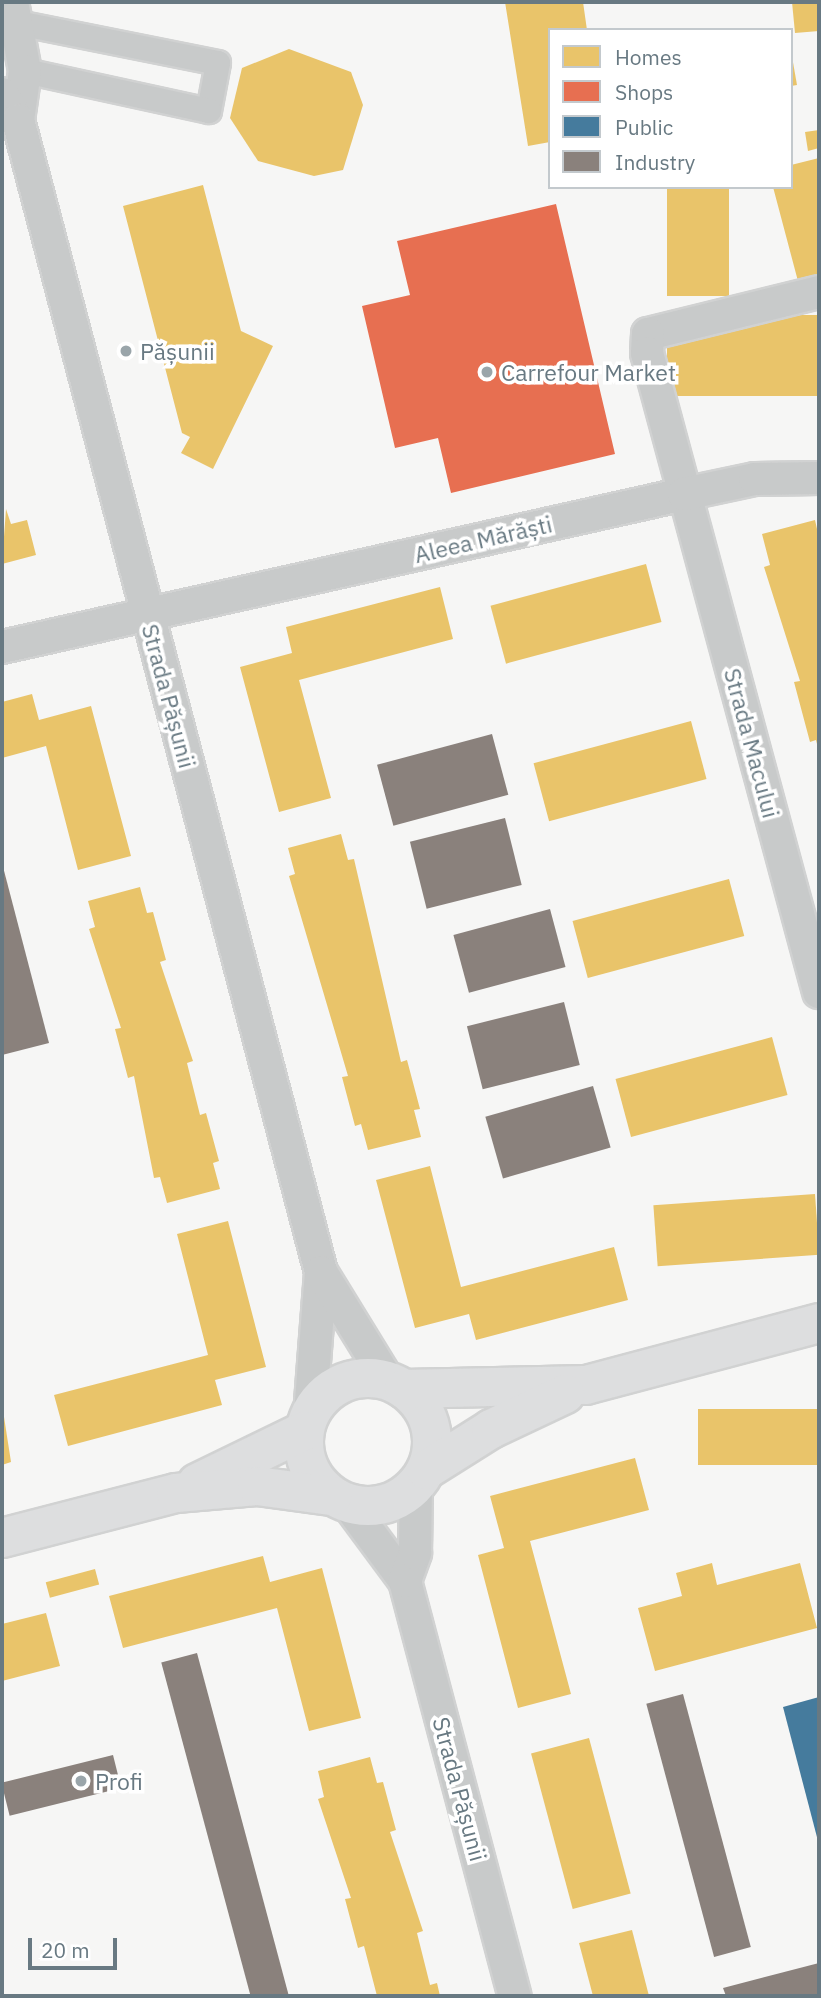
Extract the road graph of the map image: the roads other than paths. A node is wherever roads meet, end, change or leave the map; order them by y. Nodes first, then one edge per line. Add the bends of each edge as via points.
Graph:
1 (15, 13) edge
2 (25, 71) junction
3 (10, 107) edge
4 (819, 292) edge
5 (819, 478) edge
6 (684, 494) junction
7 (148, 615) junction
8 (2, 647) edge
9 (819, 992) edge
10 (321, 1272) junction
11 (819, 1323) edge
12 (396, 1385) junction
13 (586, 1385) junction
14 (307, 1422) junction
15 (421, 1478) junction
16 (176, 1493) junction
17 (340, 1500) junction
18 (2, 1538) edge
19 (405, 1581) junction
20 (515, 1996) edge

1 - 2 street, Strada Pășunii
1 - 2 street via 218,63 209,111
2 - 3 street, Strada Pășunii
3 - 7 street, Strada Pășunii
4 - 6 street, Strada Macului via 649,334 652,384
5 - 6 street, Aleea Mărăști via 755,479
6 - 7 street, Aleea Mărăști
6 - 9 street, Strada Macului
7 - 8 street, Aleea Mărăști
7 - 10 street, Strada Pășunii
10 - 12 street, Strada Pășunii
10 - 14 street, Strada Pășunii
11 - 13 main road
12 - 13 main road
12 - 14 main road via 351,1380
12 - 15 main road via 422,1408 432,1434
13 - 15 main road via 491,1429
14 - 16 main road
14 - 17 main road via 308,1468
15 - 17 main road via 385,1505
15 - 19 street via 415,1553
16 - 17 main road via 257,1486
16 - 18 main road
17 - 19 street, Strada Pășunii
19 - 20 street, Strada Pășunii

